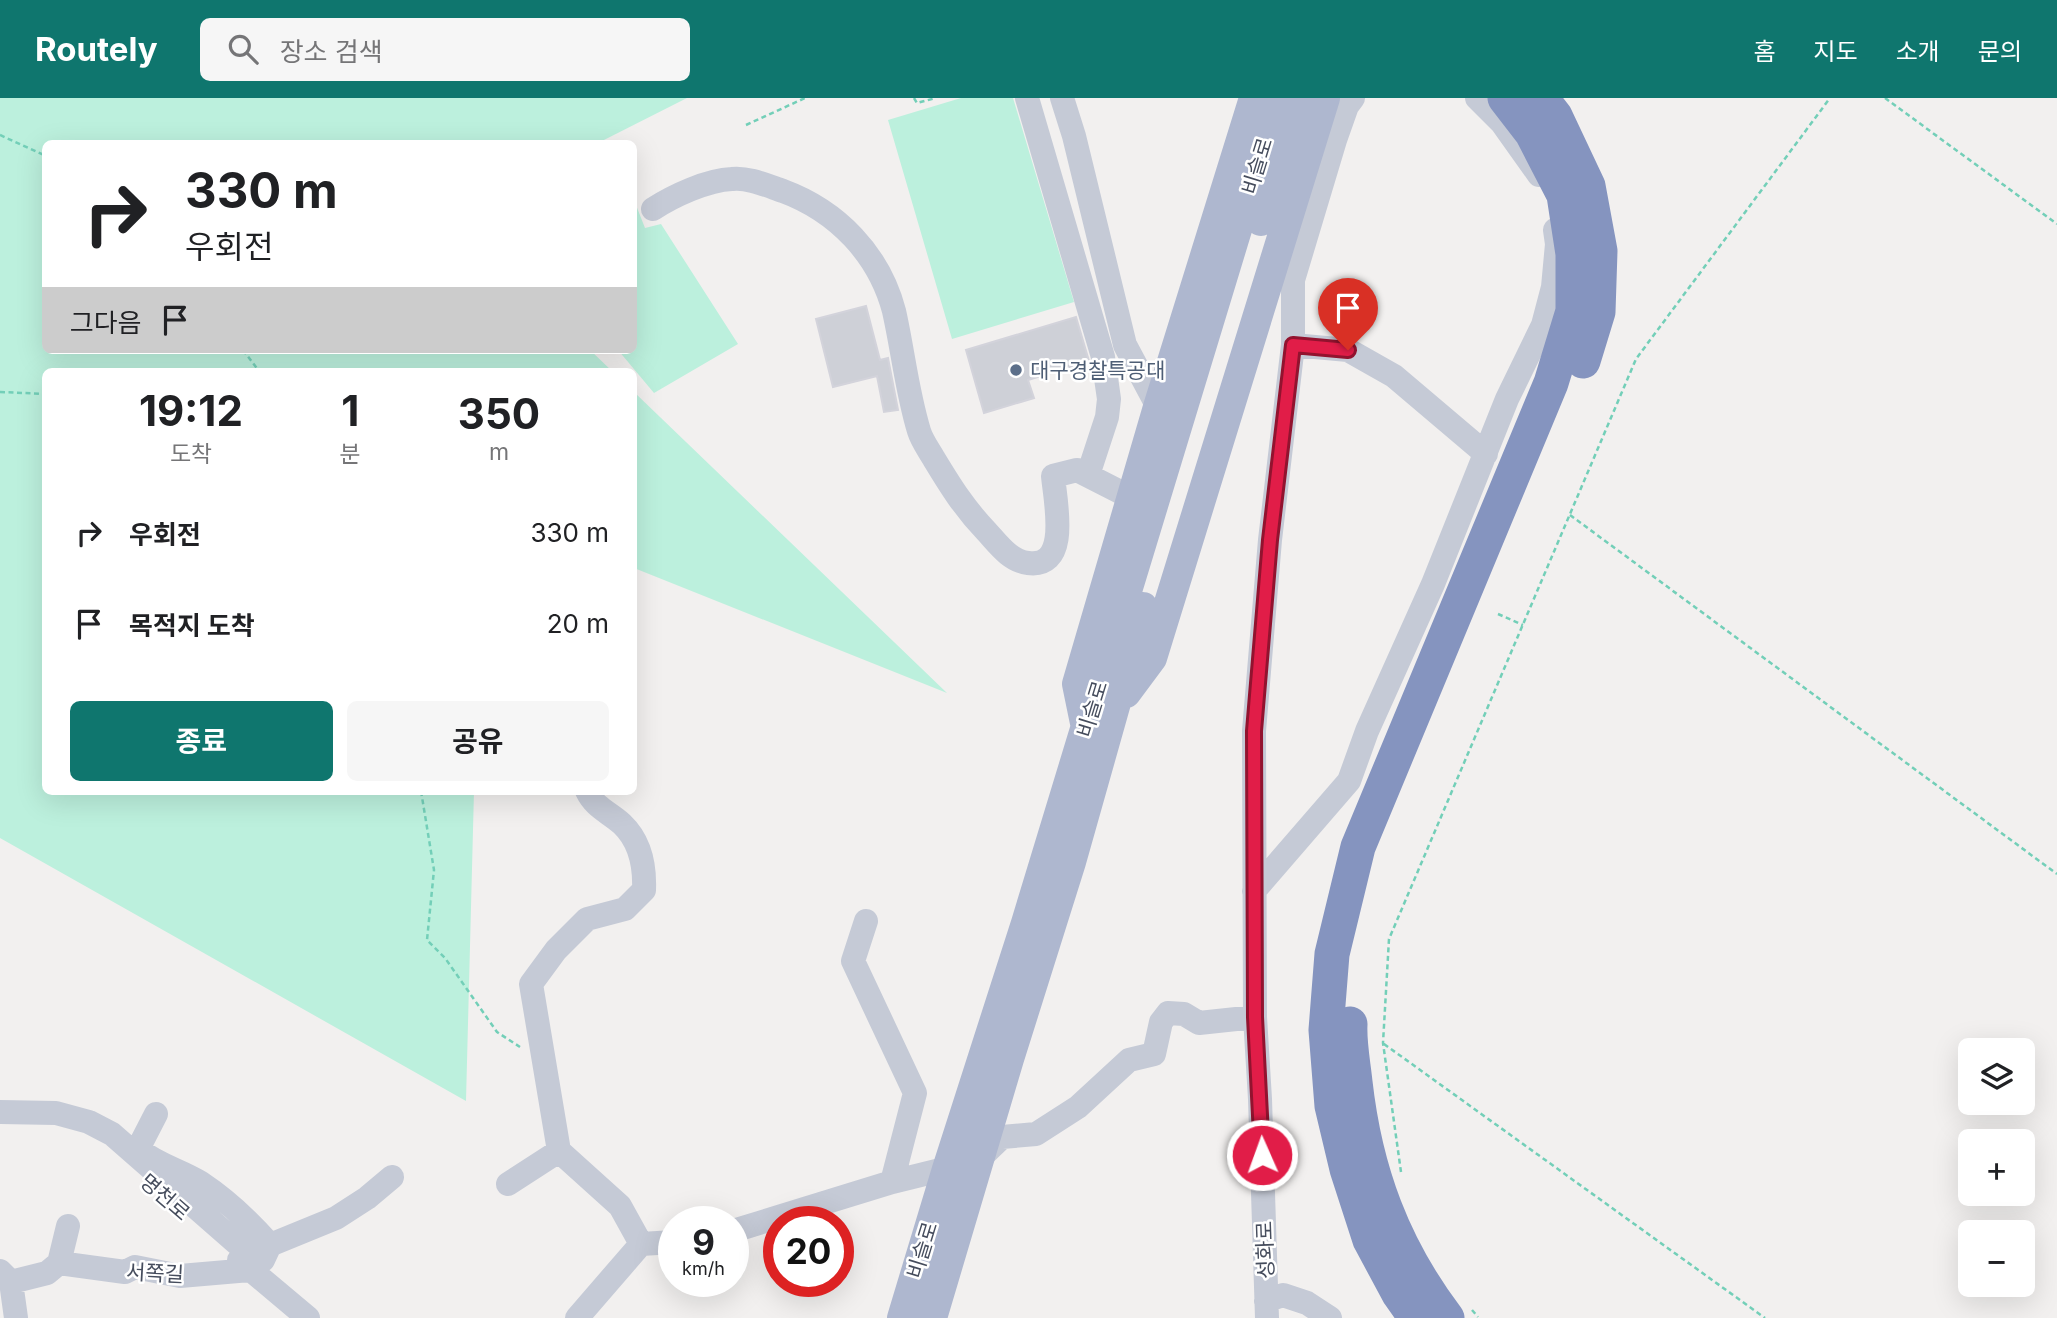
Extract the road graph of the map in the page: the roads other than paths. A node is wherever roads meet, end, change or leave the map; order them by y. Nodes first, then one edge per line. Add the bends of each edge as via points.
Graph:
1 (1027, 98) edge
2 (1062, 98) edge
3 (1254, 98) edge
4 (1277, 98) edge
5 (1300, 98) edge
6 (1325, 98) edge
7 (1353, 98) edge
8 (1477, 98) edge
9 (1505, 98) edge
10 (1541, 98) edge
11 (653, 209) dead end
12 (1281, 237) junction
13 (1293, 282) junction
14 (1293, 345) junction
15 (1158, 407) junction
16 (1486, 454) junction
17 (1088, 475) junction
18 (1132, 498) junction
19 (1143, 574) junction
20 (1116, 705) junction
21 (1086, 726) junction
22 (589, 795) edge
23 (1254, 891) junction
24 (866, 921) dead end
25 (1255, 1017) junction
26 (0, 1112) edge
27 (156, 1114) dead end
28 (0, 1123) edge
29 (559, 1151) junction
30 (977, 1161) junction
31 (947, 1169) junction
32 (392, 1177) dead end
33 (892, 1182) junction
34 (508, 1184) dead end
35 (749, 1225) edge
36 (68, 1226) dead end
37 (658, 1243) edge
38 (641, 1244) junction
39 (270, 1245) junction
40 (59, 1263) junction
41 (253, 1272) junction
42 (5, 1277) edge
43 (1266, 1309) edge
44 (1465, 1314) edge
45 (16, 1318) edge
46 (308, 1318) edge
47 (576, 1318) edge
48 (902, 1318) edge
49 (932, 1318) edge
50 (1330, 1318) edge
51 (1416, 1318) edge

1 - 17 street via 1103,357 1107,417
2 - 15 street via 1125,345
3 - 15 main road
4 - 19 main road, 비슬로
5 - 19 main road, 비슬로
6 - 12 main road
7 - 13 street via 1335,140
8 - 16 street via 1502,123 1539,175 1552,210 1557,244 1543,325
9 - 51 highway via 1532,133 1564,195 1573,254 1573,311 1551,383 1358,847 1332,954 1326,1030 1332,1105 1347,1169 1370,1241
10 - 44 highway via 1555,116 1588,186 1600,251 1598,312 1574,390 1377,857 1355,958 1350,1033 1358,1108 1373,1178 1398,1242 1426,1290
11 - 17 street via 678,194 732,178 807,200 839,222 861,244 893,308 919,434 963,506 1010,556 1027,564 1041,562 1054,552 1058,538 1053,476 1077,470
12 - 13 street
12 - 20 main road via 1152,658
13 - 14 street, 성화로
14 - 16 street via 1348,350 1394,376
14 - 23 street, 성화로 via 1254,731
15 - 18 main road
16 - 23 street via 1349,781
17 - 18 street
18 - 21 main road via 1077,684
19 - 20 main road, 비슬로
19 - 21 main road, 비슬로
20 - 30 main road, 비슬로
21 - 31 main road, 비슬로
22 - 29 street via 592,803 624,826 639,849 645,866 644,890 625,909 587,919 531,984
23 - 25 street, 성화로
24 - 33 street via 853,961 915,1093
25 - 30 street via 1199,1023 1184,1014 1168,1013 1161,1022 1154,1054 1129,1060 1078,1107 1036,1134 1002,1138
25 - 43 street, 성화로
26 - 41 street via 56,1113 111,1134 248,1253
27 - 39 street via 138,1149 152,1161 199,1182 242,1213
28 - 41 street, 명천로 via 71,1131 109,1149
29 - 34 street
29 - 38 street via 620,1206
30 - 31 street
30 - 49 main road, 비슬로
31 - 33 street
31 - 48 main road, 비슬로
32 - 39 street via 336,1218
33 - 35 street
36 - 40 street
37 - 38 street
38 - 47 street
39 - 41 street
40 - 41 street, 서쪽길 via 124,1272 135,1267 180,1276
40 - 42 street via 47,1272
41 - 46 street, 명천로
42 - 45 street
43 - 50 street via 1283,1295

